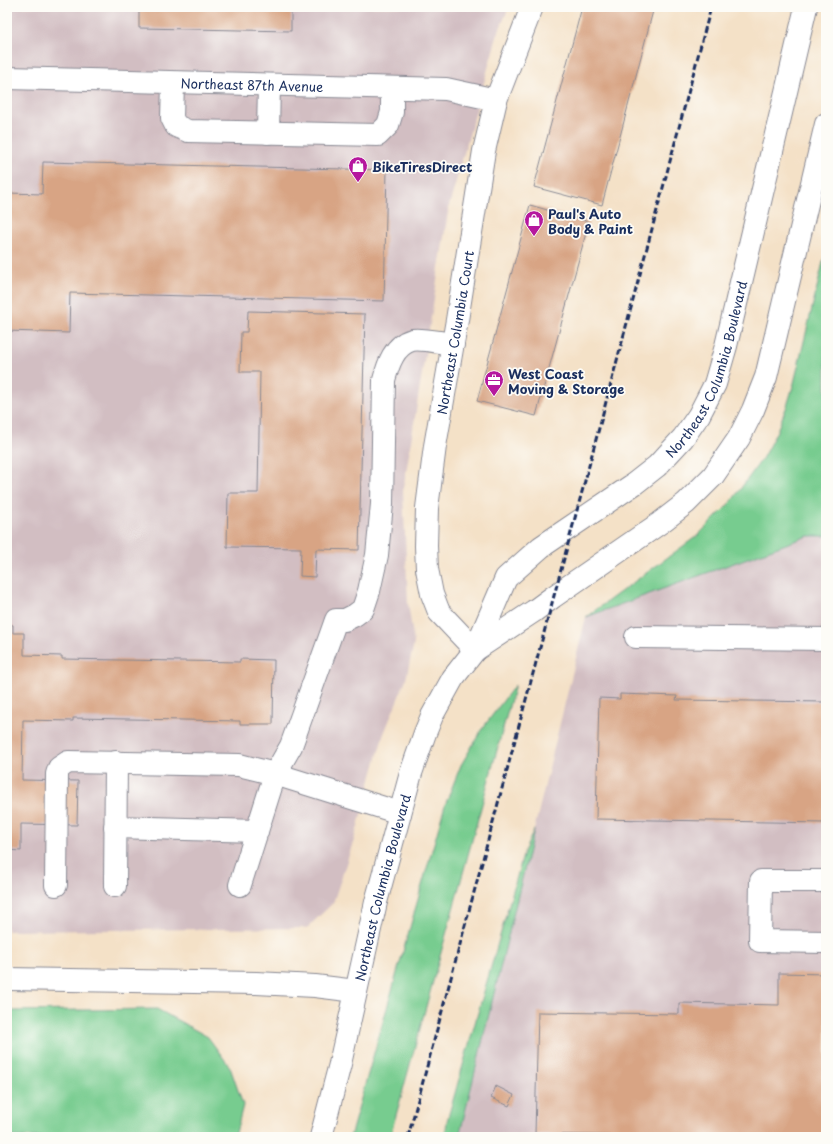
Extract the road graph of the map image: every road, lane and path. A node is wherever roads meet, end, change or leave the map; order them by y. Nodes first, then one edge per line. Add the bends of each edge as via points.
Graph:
1 (532, 7) edge
2 (806, 7) edge
3 (7, 78) edge
4 (173, 82) junction
5 (269, 85) junction
6 (392, 88) junction
7 (496, 100) junction
8 (826, 124) edge
9 (268, 133) junction
10 (453, 344) junction
11 (636, 637) dead end
12 (826, 639) edge
13 (475, 650) junction
14 (116, 762) junction
15 (276, 774) junction
16 (400, 813) junction
17 (115, 827) junction
18 (257, 831) junction
19 (826, 881) edge
20 (56, 885) dead end
21 (240, 885) dead end
22 (114, 886) dead end
23 (826, 942) edge
24 (7, 979) edge
25 (356, 991) junction
26 (321, 1137) edge

1 - 7 main road, Northeast Columbia Court
2 - 13 main road, Northeast Columbia Boulevard via 715,384 684,438 657,466 541,547 506,578
3 - 4 main road, Northeast 87th Avenue
4 - 5 main road, Northeast 87th Avenue
4 - 9 main road via 172,118 176,126 188,131
5 - 6 main road, Northeast 87th Avenue
5 - 9 main road
6 - 7 main road, Northeast 87th Avenue via 446,89
6 - 9 main road via 392,112 388,126 378,135
7 - 10 main road, Northeast Columbia Court via 484,151
8 - 13 main road, Northeast Columbia Boulevard via 766,377 739,438 713,476 686,503 534,612
10 - 13 main road, Northeast Columbia Court via 427,508 427,569 439,612
10 - 15 main road via 412,340 401,346 388,365 384,380 381,526 369,591 363,609 345,620 336,620 291,746
11 - 12 main road
13 - 16 main road, Northeast Columbia Boulevard via 454,678 425,733
14 - 15 main road via 239,765
14 - 17 main road
14 - 20 main road via 68,762 59,768
15 - 16 main road
15 - 18 main road
16 - 25 main road, Northeast Columbia Boulevard
17 - 18 main road
17 - 22 main road
18 - 21 main road
19 - 23 main road via 761,881 760,941
24 - 25 main road via 264,984
25 - 26 main road, Northeast Columbia Boulevard

